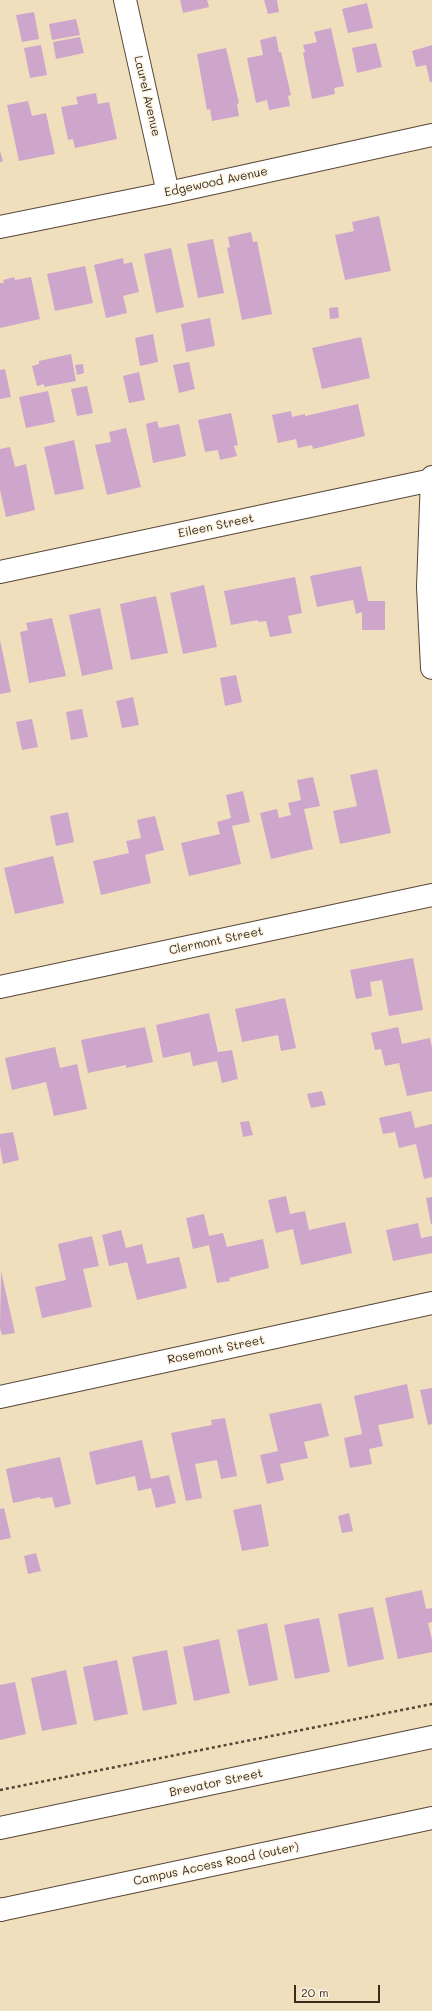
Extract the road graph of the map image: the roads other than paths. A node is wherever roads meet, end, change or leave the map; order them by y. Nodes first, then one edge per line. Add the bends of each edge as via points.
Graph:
1 (125, 0) edge
2 (432, 135) edge
3 (168, 193) junction
4 (0, 227) edge
5 (432, 477) edge
6 (432, 480) edge
7 (0, 572) edge
8 (432, 668) edge
9 (432, 895) edge
10 (0, 987) edge
11 (432, 1303) edge
12 (0, 1397) edge
13 (432, 1737) edge
14 (432, 1818) edge
15 (0, 1828) edge
16 (1, 1910) edge

1 - 3 street, Laurel Avenue
2 - 3 street, Edgewood Avenue
3 - 4 street, Edgewood Avenue
5 - 6 street
6 - 7 street, Eileen Street
6 - 8 street via 428,587
9 - 10 street, Clermont Street
11 - 12 street, Rosemont Street
13 - 15 street, Brevator Street
14 - 16 street, Campus Access Road (outer)

